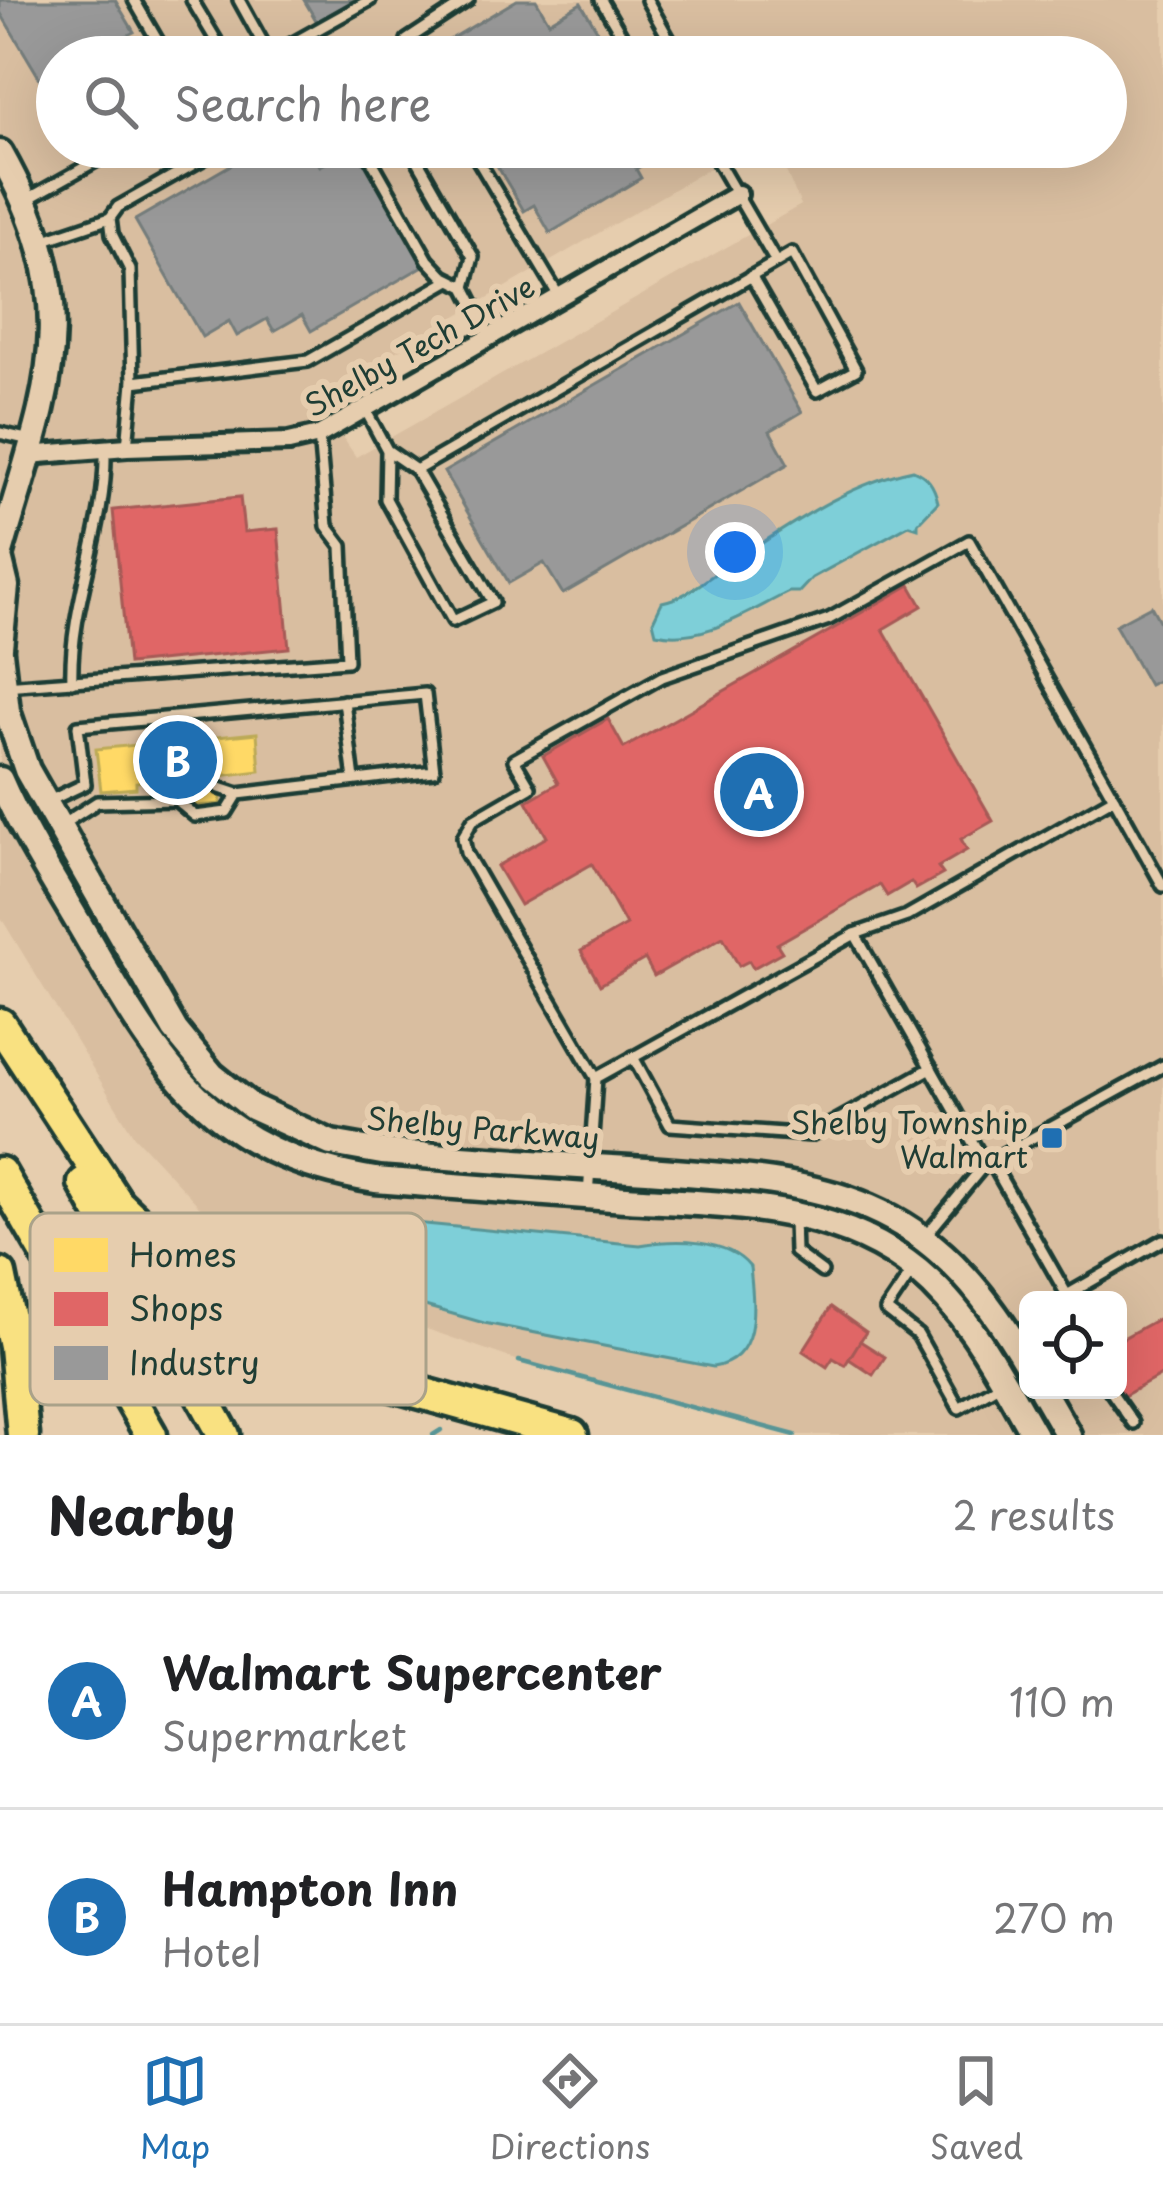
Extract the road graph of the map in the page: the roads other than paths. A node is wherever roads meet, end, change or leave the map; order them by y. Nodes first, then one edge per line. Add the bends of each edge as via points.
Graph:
1 (134, 0) edge
2 (193, 0) edge
3 (238, 0) edge
4 (370, 0) edge
5 (468, 0) edge
6 (602, 0) edge
7 (647, 0) edge
8 (154, 36) edge
9 (214, 36) edge
10 (258, 36) edge
11 (306, 36) edge
12 (413, 36) edge
13 (622, 36) edge
14 (668, 36) edge
15 (0, 153) edge
16 (83, 168) edge
17 (187, 168) edge
18 (376, 168) edge
19 (422, 168) edge
20 (483, 168) edge
21 (723, 168) edge
22 (738, 194) junction
23 (26, 200) junction
24 (110, 218) junction
25 (41, 241) junction
26 (776, 262) junction
27 (751, 276) junction
28 (450, 280) junction
29 (465, 287) junction
30 (560, 298) junction
31 (491, 338) junction
32 (133, 382) junction
33 (366, 411) junction
34 (0, 433) edge
35 (319, 434) junction
36 (127, 447) junction
37 (30, 448) junction
38 (105, 449) junction
39 (387, 450) junction
40 (416, 470) junction
41 (0, 557) edge
42 (0, 650) edge
43 (72, 682) junction
44 (3, 686) edge
45 (344, 701) junction
46 (9, 745) edge
47 (0, 780) edge
48 (354, 780) junction
49 (85, 784) junction
50 (220, 788) dead end
51 (193, 792) dead end
52 (238, 794) junction
53 (1114, 798) junction
54 (176, 800) junction
55 (97, 802) junction
56 (44, 803) junction
57 (58, 827) junction
58 (1163, 886) edge
59 (855, 934) junction
60 (0, 1028) edge
61 (633, 1058) junction
62 (1163, 1066) edge
63 (931, 1068) junction
64 (596, 1078) junction
65 (988, 1162) junction
66 (589, 1167) junction
67 (683, 1173) junction
68 (0, 1174) edge
69 (587, 1196) junction
70 (661, 1201) junction
71 (102, 1213) edge
72 (127, 1213) edge
73 (795, 1213) junction
74 (30, 1226) edge
75 (923, 1239) junction
76 (1163, 1240) edge
77 (886, 1249) junction
78 (914, 1268) junction
79 (822, 1272) dead end
80 (0, 1274) edge
81 (1019, 1351) edge
82 (1004, 1382) junction
83 (426, 1394) edge
84 (1047, 1399) edge
85 (1116, 1399) edge
86 (134, 1405) edge
87 (207, 1405) edge
88 (1133, 1423) dead end
89 (22, 1435) edge
90 (151, 1435) edge
91 (224, 1435) edge
92 (572, 1435) edge
93 (1034, 1435) edge
94 (1067, 1435) edge

1 - 8 lane
2 - 9 lane
3 - 10 lane
4 - 11 lane
5 - 12 lane
6 - 13 lane
7 - 14 lane
15 - 23 street, Shelby Parkway
16 - 23 lane
17 - 24 lane
18 - 28 lane via 428,260
19 - 29 lane via 473,257
20 - 30 lane
21 - 22 lane
22 - 26 lane
22 - 30 street, Shelby Tech Drive
23 - 25 street, Shelby Parkway
24 - 25 lane
24 - 32 lane via 130,270
25 - 37 street, Shelby Parkway via 54,330
26 - 27 lane
26 - 27 lane via 792,253 856,370 817,392
27 - 40 lane
28 - 29 lane
28 - 32 lane via 308,361
29 - 31 lane
30 - 31 street, Shelby Tech Drive
31 - 33 street, Shelby Tech Drive
32 - 36 lane
33 - 35 street, Shelby Tech Drive
33 - 39 lane
34 - 37 lane
35 - 36 street, Shelby Tech Drive via 290,442
35 - 43 lane via 327,526 342,546 347,661
36 - 38 street, Shelby Tech Drive
37 - 38 street, Shelby Tech Drive
37 - 41 street, Shelby Parkway
38 - 43 lane
39 - 40 lane
39 - 40 lane via 386,499 453,621 493,602
41 - 42 street, Shelby Parkway
42 - 44 street, Shelby Parkway
43 - 44 lane
44 - 46 street, Shelby Parkway
45 - 48 lane
45 - 48 lane via 425,694 434,771
45 - 49 lane via 78,726
46 - 56 street, Shelby Parkway
47 - 69 street, Shelby Parkway via 145,1037 219,1118 268,1148 344,1175
48 - 52 lane
49 - 55 lane
49 - 56 lane
50 - 52 lane
51 - 54 lane
52 - 54 lane via 227,812 195,816
53 - 58 lane
53 - 59 lane via 907,916
53 - 64 lane via 969,541 829,619 662,677 514,760 530,787 473,820 463,837
54 - 55 lane
55 - 57 lane
56 - 57 street, Shelby Parkway
57 - 66 street, Shelby Parkway via 175,1030 252,1107 358,1148
59 - 61 lane
59 - 63 lane
60 - 71 highway
60 - 72 highway
61 - 63 lane via 670,1125 811,1135
61 - 64 lane
62 - 65 lane
63 - 65 lane
64 - 66 lane
65 - 75 lane
65 - 76 lane via 1067,1295
66 - 67 street, Shelby Parkway
66 - 69 lane
67 - 70 street via 665,1184
67 - 75 street, Shelby Parkway via 821,1189
68 - 74 highway
69 - 70 street, Shelby Parkway
70 - 73 street, Shelby Parkway
73 - 77 street, Shelby Parkway
73 - 79 lane via 795,1252
75 - 77 street via 912,1249
75 - 81 street, Shelby Parkway via 989,1302
77 - 78 street, Shelby Parkway
78 - 82 street, Shelby Parkway via 956,1308
78 - 82 lane via 886,1310 918,1335 959,1408
80 - 89 highway
82 - 93 street, Shelby Parkway
83 - 92 highway
84 - 94 street
85 - 88 lane
86 - 90 highway
87 - 91 highway

